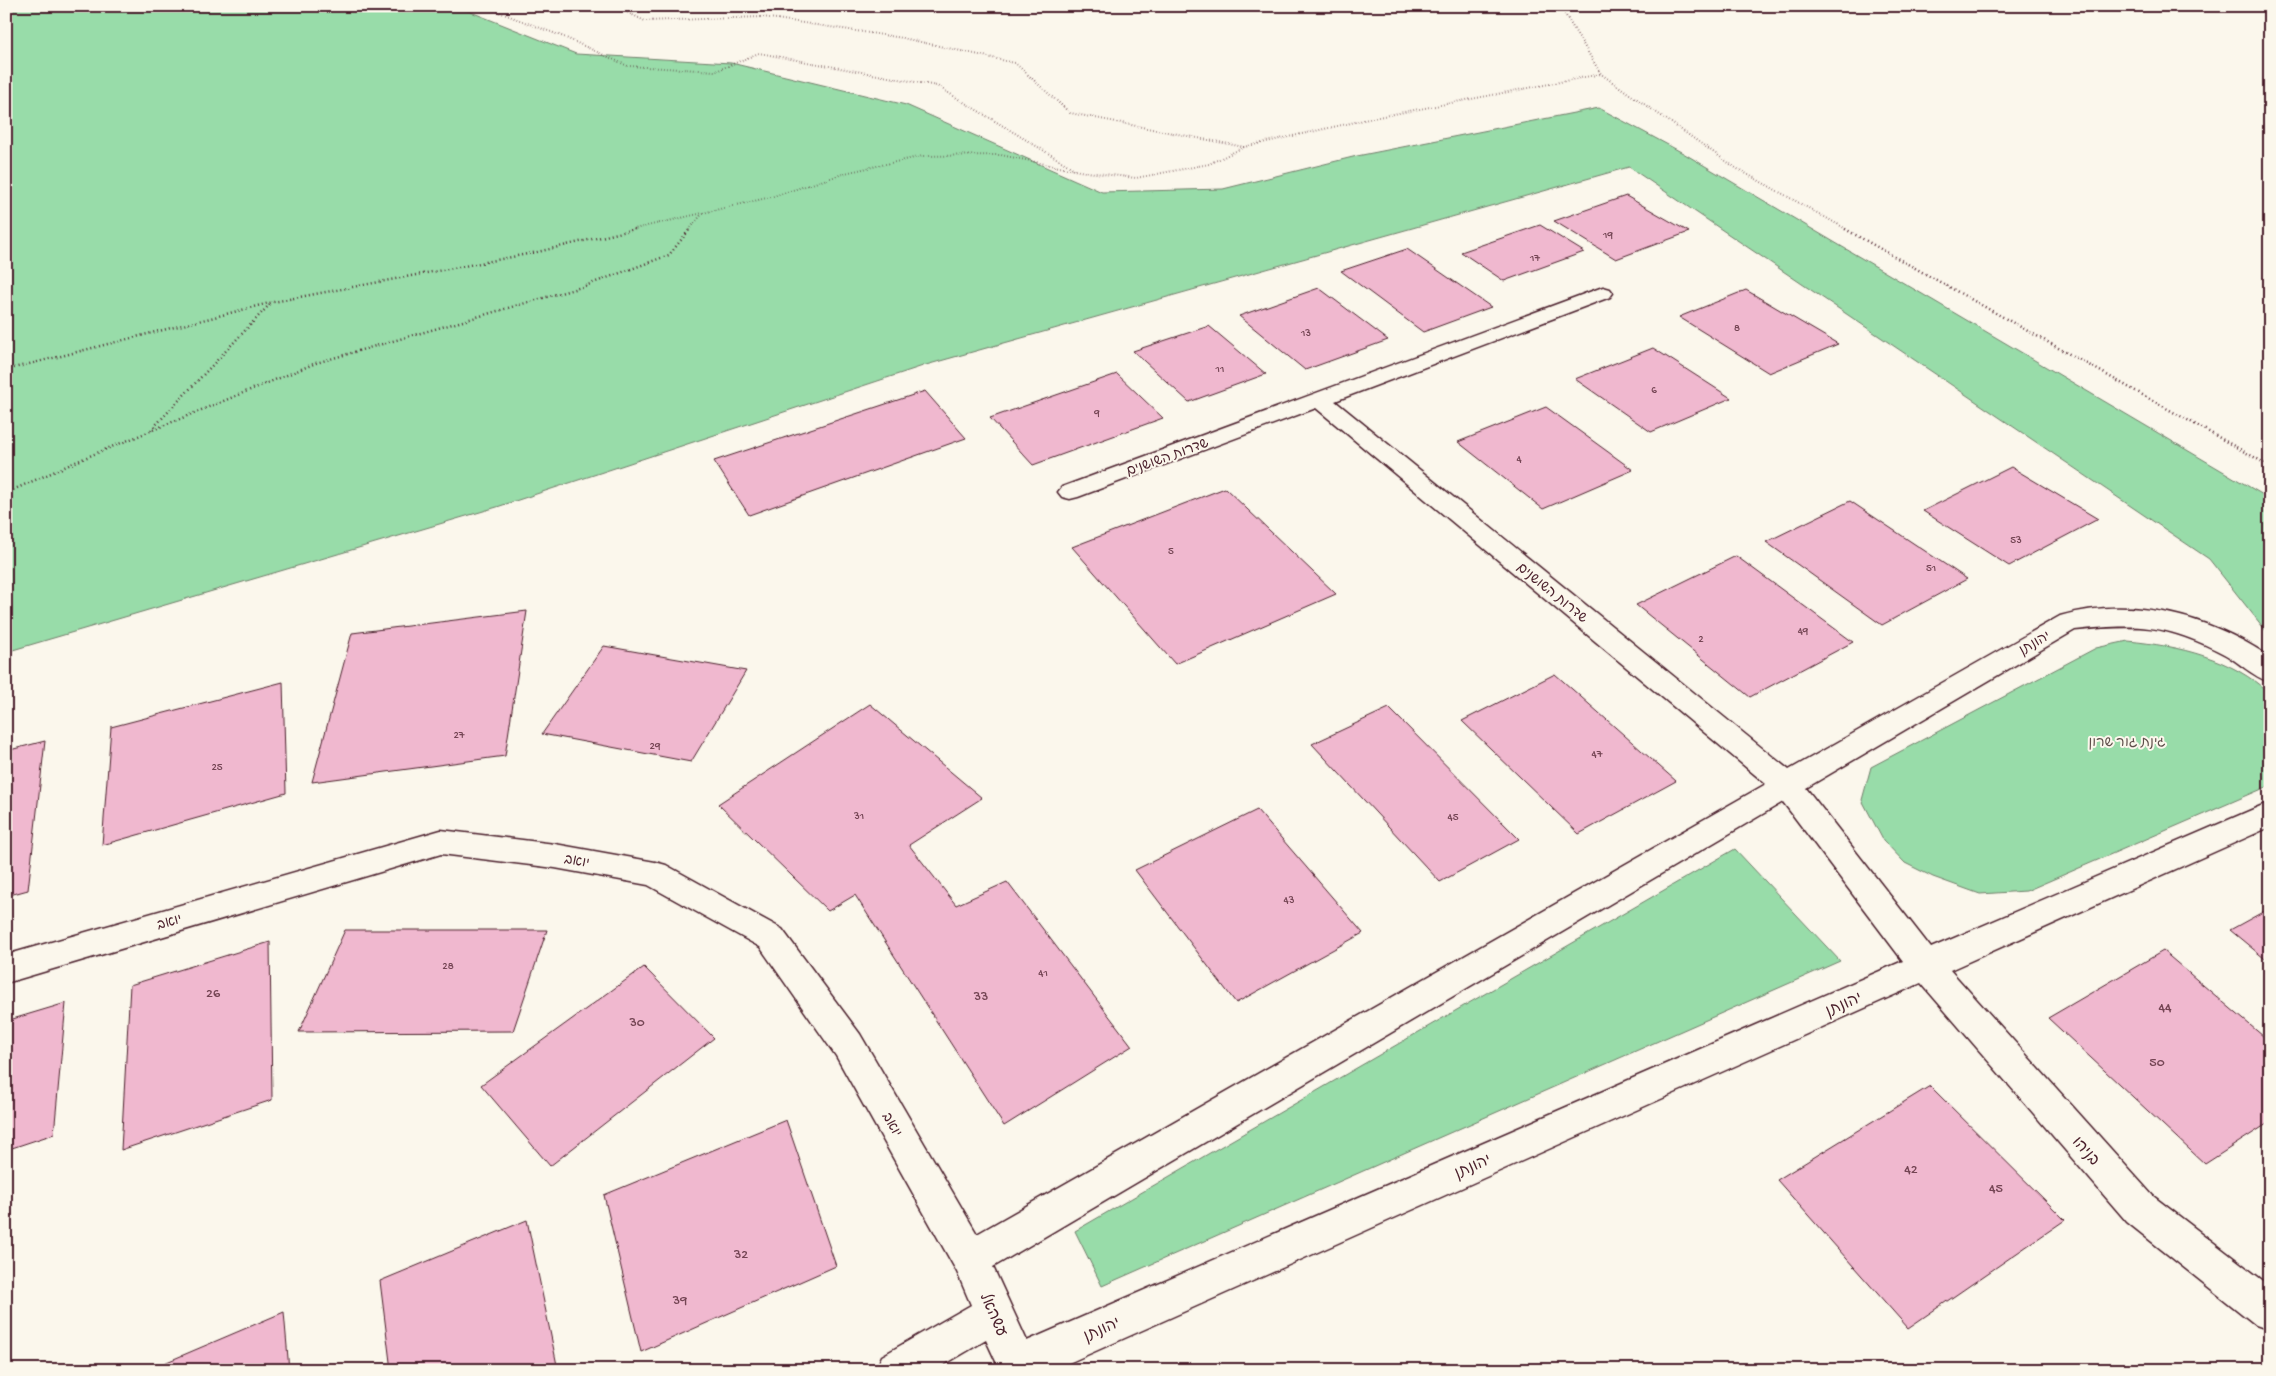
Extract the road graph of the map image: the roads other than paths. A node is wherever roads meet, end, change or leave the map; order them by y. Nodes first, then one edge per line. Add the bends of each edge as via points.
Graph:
1 (1603, 293) dead end
2 (1320, 399) junction
3 (1070, 492) dead end
4 (2270, 672) edge
5 (1786, 784) junction
6 (2270, 814) edge
7 (1926, 966) junction
8 (6, 968) edge
9 (970, 1258) junction
10 (2270, 1311) edge
11 (995, 1313) junction
12 (1019, 1367) edge
13 (896, 1370) edge

1 - 2 street, שדרות השושנים
2 - 3 street, שדרות השושנים
2 - 5 street, שדרות השושנים
4 - 5 street, יהונתן via 2258,661 2210,636 2159,619 2109,617 2068,622
5 - 7 street
5 - 9 street, יהונתן
6 - 7 street, יהונתן
7 - 10 street, בניהו via 2140,1209
7 - 12 street, יהונתן
8 - 9 street, יואב via 441,842 555,856 655,874 771,938 848,1044
9 - 11 street, עשהאל
11 - 12 street, עשהאל
11 - 13 street

